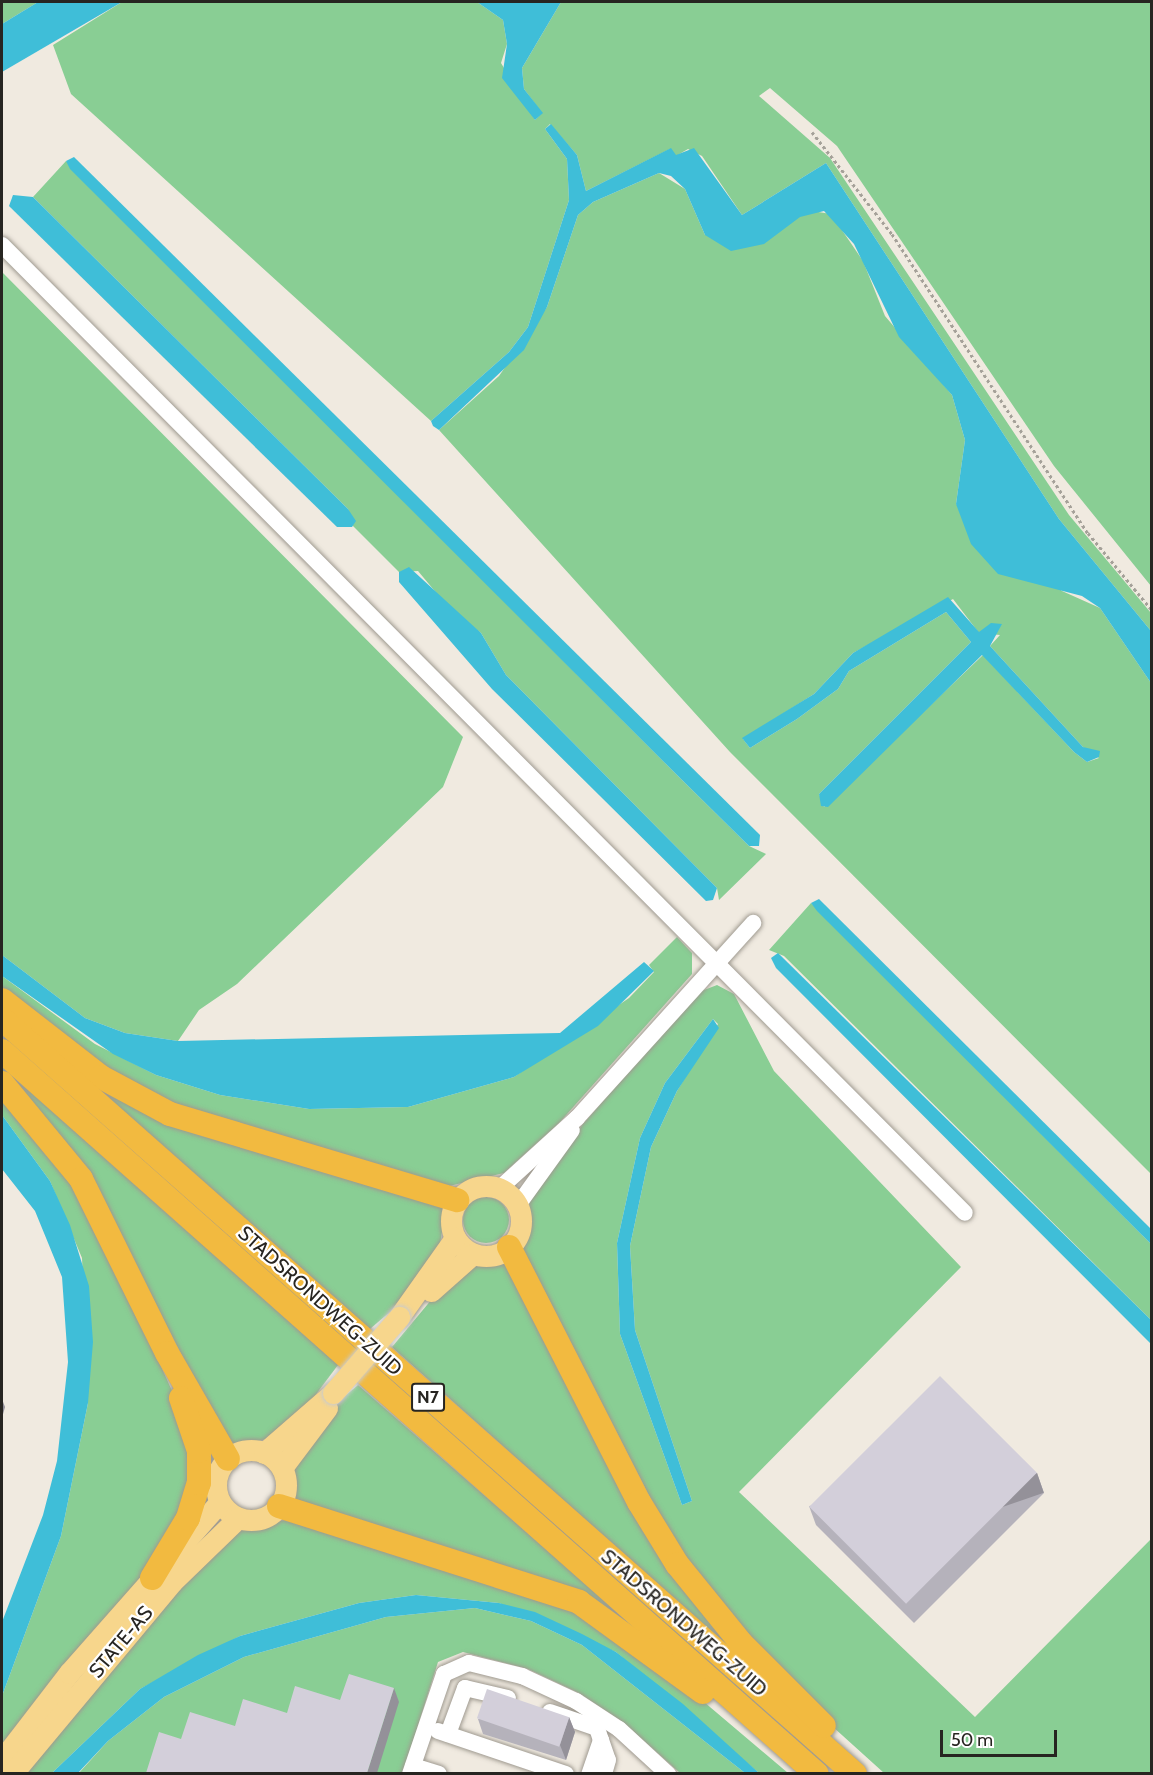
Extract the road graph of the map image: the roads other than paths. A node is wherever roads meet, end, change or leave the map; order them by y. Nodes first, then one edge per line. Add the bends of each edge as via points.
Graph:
1 (2, 245) edge
2 (753, 923) dead end
3 (714, 962) junction
4 (2, 1000) edge
5 (2, 1019) edge
6 (2, 1051) edge
7 (2, 1083) edge
8 (577, 1118) junction
9 (500, 1188) junction
10 (457, 1200) junction
11 (518, 1205) junction
12 (965, 1213) dead end
13 (455, 1238) junction
14 (509, 1248) junction
15 (473, 1254) junction
16 (399, 1317) junction
17 (167, 1353) junction
18 (333, 1393) junction
19 (264, 1453) junction
20 (228, 1459) junction
21 (282, 1468) junction
22 (220, 1502) junction
23 (279, 1506) junction
24 (238, 1518) junction
25 (152, 1578) junction
26 (426, 1727) junction
27 (448, 1734) junction
28 (602, 1740) junction
29 (2, 1760) edge
30 (412, 1770) edge
31 (12, 1773) edge
32 (439, 1773) edge
33 (566, 1773) edge
34 (589, 1773) edge
35 (604, 1773) edge
36 (668, 1773) edge
37 (806, 1773) edge
38 (817, 1773) edge
39 (855, 1773) edge
40 (873, 1773) edge

1 - 3 street
2 - 3 street
3 - 8 street
3 - 12 street
4 - 10 highway via 101,1077 170,1114
5 - 39 highway, STADSRONDWEG-ZUID / N7
6 - 38 highway, STADSRONDWEG-ZUID / N7
7 - 17 highway via 81,1179
8 - 9 street
8 - 11 street
9 - 10 main road via 480,1186
9 - 11 main road
10 - 13 main road via 450,1216
11 - 14 main road via 520,1232
13 - 15 main road
13 - 16 main road
14 - 15 main road via 492,1256
14 - 40 highway via 639,1502 677,1564 741,1643
15 - 16 main road
16 - 18 main road, bridge
17 - 20 highway
17 - 25 highway via 199,1451 199,1483 188,1518
18 - 19 main road
18 - 21 main road
19 - 20 main road via 249,1450
19 - 21 main road
20 - 22 main road via 216,1479
21 - 23 main road via 286,1483
22 - 24 main road
22 - 25 main road, STATE-AS
23 - 24 main road via 265,1517
23 - 37 highway via 579,1602
24 - 31 main road, STATE-AS via 172,1582
25 - 29 main road, STATE-AS
26 - 27 street
26 - 30 street
26 - 36 street via 447,1671 476,1664 522,1676 576,1701 619,1730
27 - 28 street via 459,1694 474,1687 597,1728
27 - 33 street
28 - 34 street
28 - 35 street via 608,1760
30 - 32 street

